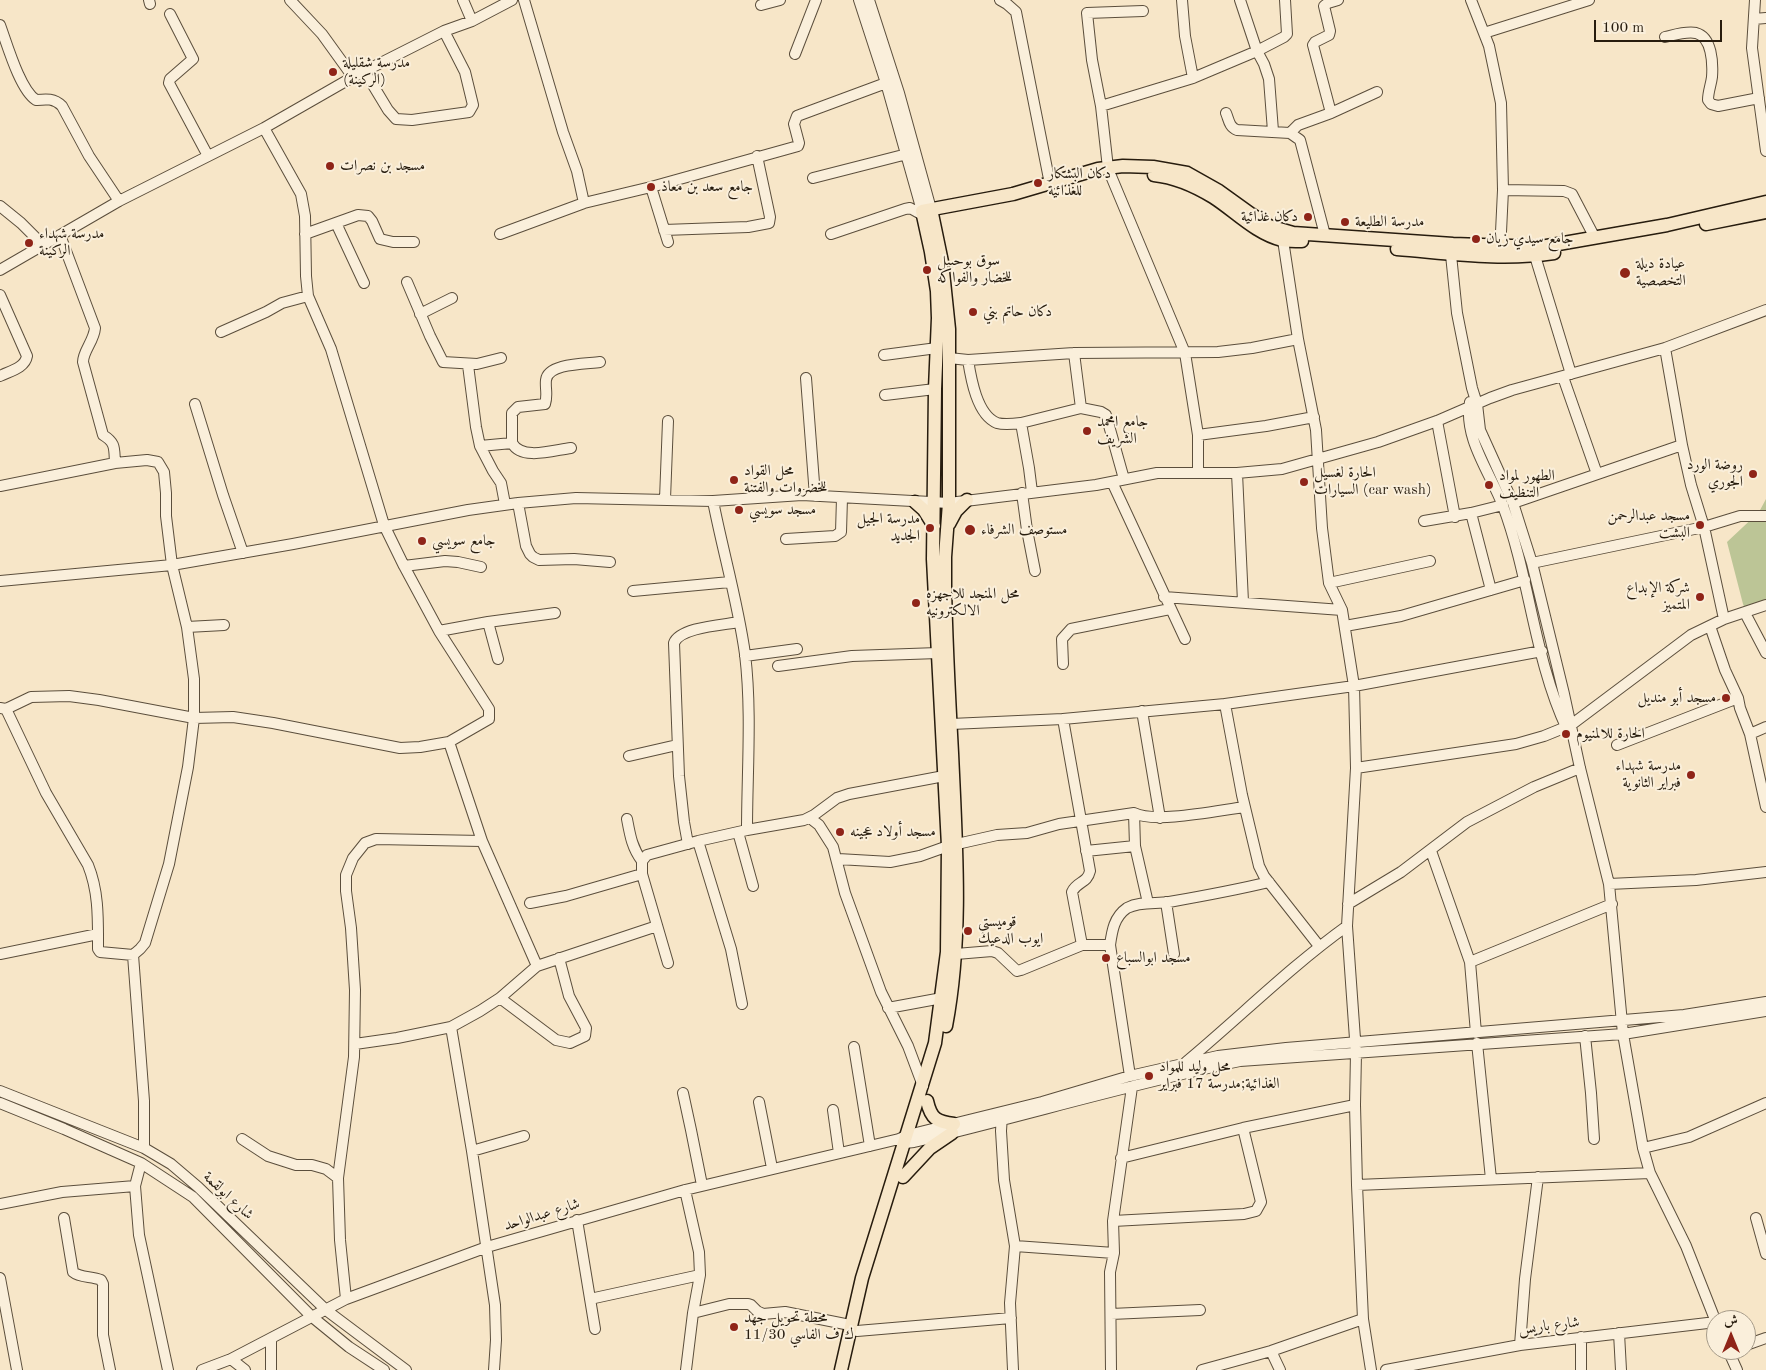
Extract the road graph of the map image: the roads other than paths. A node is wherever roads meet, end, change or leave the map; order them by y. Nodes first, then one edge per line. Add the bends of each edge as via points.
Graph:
1 (290, 0) edge
2 (464, 0) edge
3 (512, 0) edge
4 (524, 0) edge
5 (780, 0) edge
6 (816, 0) edge
7 (859, 0) edge
8 (869, 0) edge
9 (1000, 0) edge
10 (1182, 0) edge
11 (1240, 0) edge
12 (1284, 0) edge
13 (1338, 0) edge
14 (1471, 0) edge
15 (1588, 0) edge
16 (1755, 0) edge
17 (500, 3) edge
18 (761, 5) dead end
19 (1143, 12) dead end
20 (170, 14) dead end
21 (1766, 18) edge
22 (1754, 19) junction
23 (472, 21) junction
24 (0, 25) edge
25 (444, 31) junction
26 (1484, 33) junction
27 (1665, 37) dead end
28 (1257, 51) junction
29 (795, 54) dead end
30 (365, 72) junction
31 (353, 77) junction
32 (1193, 78) junction
33 (886, 84) junction
34 (1377, 92) dead end
35 (1760, 98) junction
36 (1101, 106) junction
37 (1226, 113) dead end
38 (1331, 113) junction
39 (264, 128) junction
40 (1273, 131) junction
41 (1290, 134) junction
42 (1766, 151) edge
43 (907, 154) junction
44 (208, 156) junction
45 (757, 156) junction
46 (1110, 172) junction
47 (813, 178) dead end
48 (1050, 184) junction
49 (650, 187) junction
50 (1503, 190) junction
51 (119, 201) junction
52 (1766, 202) edge
53 (584, 203) junction
54 (0, 206) edge
55 (1766, 212) edge
56 (928, 215) junction
57 (336, 223) junction
58 (664, 230) junction
59 (305, 234) junction
60 (500, 234) dead end
61 (830, 234) dead end
62 (60, 235) junction
63 (1325, 235) junction
64 (1284, 236) junction
65 (1595, 238) junction
66 (414, 242) dead end
67 (668, 242) dead end
68 (43, 245) junction
69 (1452, 249) junction
70 (1500, 251) junction
71 (1535, 252) junction
72 (0, 270) edge
73 (407, 282) dead end
74 (364, 283) dead end
75 (0, 295) edge
76 (308, 296) junction
77 (452, 298) dead end
78 (1766, 310) edge
79 (420, 314) junction
80 (221, 332) dead end
81 (1298, 339) junction
82 (937, 348) junction
83 (1666, 348) junction
84 (1074, 353) junction
85 (1185, 353) junction
86 (884, 355) dead end
87 (501, 358) dead end
88 (949, 358) junction
89 (968, 360) junction
90 (600, 362) dead end
91 (468, 364) junction
92 (1567, 375) junction
93 (0, 376) edge
94 (806, 378) dead end
95 (935, 389) junction
96 (885, 395) dead end
97 (195, 404) dead end
98 (1473, 405) junction
99 (1081, 408) junction
100 (1314, 417) junction
101 (668, 421) dead end
102 (1437, 421) junction
103 (1021, 423) junction
104 (1198, 435) junction
105 (512, 443) junction
106 (1682, 445) junction
107 (480, 446) junction
108 (571, 448) dead end
109 (1318, 460) junction
110 (115, 463) junction
111 (1198, 473) junction
112 (1237, 473) junction
113 (1597, 474) junction
114 (1124, 479) junction
115 (1112, 482) junction
116 (0, 486) edge
117 (1027, 493) junction
118 (815, 496) junction
119 (842, 498) junction
120 (665, 499) junction
121 (967, 500) junction
122 (713, 501) junction
123 (518, 502) junction
124 (914, 502) junction
125 (949, 503) junction
126 (506, 504) junction
127 (935, 504) junction
128 (1508, 504) junction
129 (1471, 513) junction
130 (1766, 516) edge
131 (1455, 517) junction
132 (1424, 522) dead end
133 (384, 525) junction
134 (934, 526) junction
135 (1704, 527) junction
136 (948, 529) junction
137 (786, 539) dead end
138 (243, 552) junction
139 (1430, 561) dead end
140 (610, 562) dead end
141 (1532, 563) junction
142 (172, 565) junction
143 (404, 566) junction
144 (481, 566) dead end
145 (1035, 571) dead end
146 (1525, 580) junction
147 (0, 581) edge
148 (730, 582) junction
149 (1329, 583) junction
150 (1491, 590) junction
151 (633, 591) dead end
152 (1164, 597) junction
153 (1243, 602) junction
154 (1766, 605) edge
155 (1170, 609) junction
156 (1342, 610) junction
157 (555, 613) dead end
158 (1745, 613) junction
159 (1724, 619) junction
160 (488, 622) junction
161 (739, 622) junction
162 (224, 625) dead end
163 (1345, 626) junction
164 (1710, 626) junction
165 (187, 627) junction
166 (439, 631) junction
167 (1185, 639) dead end
168 (797, 649) dead end
169 (1542, 651) junction
170 (938, 653) junction
171 (1766, 653) edge
172 (745, 656) junction
173 (498, 659) dead end
174 (1064, 664) dead end
175 (778, 666) dead end
176 (1354, 686) junction
177 (1738, 698) junction
178 (1225, 704) junction
179 (3, 708) edge
180 (1142, 711) junction
181 (194, 718) junction
182 (1063, 719) junction
183 (951, 724) junction
184 (1766, 727) edge
185 (1570, 729) junction
186 (1750, 734) junction
187 (448, 742) junction
188 (677, 745) junction
189 (1617, 745) dead end
190 (629, 756) dead end
191 (1356, 768) junction
192 (1580, 768) junction
193 (944, 776) junction
194 (1245, 807) junction
195 (1766, 807) edge
196 (1134, 813) junction
197 (810, 818) junction
198 (1160, 818) junction
199 (627, 819) dead end
200 (1082, 820) junction
201 (742, 831) junction
202 (482, 841) junction
203 (693, 842) junction
204 (952, 845) junction
205 (1135, 846) junction
206 (1086, 851) junction
207 (1431, 851) junction
208 (838, 859) junction
209 (642, 861) junction
210 (1766, 872) edge
211 (642, 874) junction
212 (1269, 882) junction
213 (1609, 884) junction
214 (753, 886) dead end
215 (1166, 902) junction
216 (530, 903) dead end
217 (1148, 903) junction
218 (1348, 904) junction
219 (1612, 904) junction
220 (657, 926) junction
221 (1348, 926) junction
222 (98, 934) junction
223 (1082, 945) junction
224 (1110, 946) junction
225 (1319, 946) junction
226 (0, 954) edge
227 (956, 954) junction
228 (1174, 954) dead end
229 (133, 955) junction
230 (560, 958) junction
231 (1470, 962) junction
232 (668, 963) dead end
233 (537, 966) junction
234 (500, 998) junction
235 (942, 998) junction
236 (1766, 1002) edge
237 (742, 1004) dead end
238 (888, 1008) junction
239 (1766, 1010) edge
240 (1622, 1021) junction
241 (451, 1027) junction
242 (1623, 1034) junction
243 (1585, 1036) junction
244 (1477, 1038) junction
245 (355, 1044) junction
246 (854, 1046) dead end
247 (1356, 1048) junction
248 (1183, 1065) junction
249 (1130, 1076) junction
250 (923, 1086) junction
251 (1132, 1087) junction
252 (0, 1091) edge
253 (682, 1093) dead end
254 (927, 1101) junction
255 (759, 1102) dead end
256 (0, 1103) edge
257 (1766, 1103) edge
258 (1355, 1104) junction
259 (833, 1110) dead end
260 (1002, 1116) junction
261 (1243, 1128) junction
262 (953, 1129) junction
263 (524, 1136) dead end
264 (242, 1139) dead end
265 (908, 1139) junction
266 (1594, 1139) dead end
267 (870, 1146) junction
268 (144, 1148) junction
269 (1643, 1148) junction
270 (472, 1151) junction
271 (839, 1153) junction
272 (1121, 1158) junction
273 (141, 1163) junction
274 (772, 1168) junction
275 (1650, 1173) junction
276 (903, 1177) junction
277 (338, 1178) junction
278 (1538, 1178) junction
279 (1491, 1179) junction
280 (702, 1185) junction
281 (1357, 1185) junction
282 (135, 1186) junction
283 (685, 1190) junction
284 (0, 1204) edge
285 (64, 1218) dead end
286 (1756, 1218) dead end
287 (577, 1220) junction
288 (1113, 1222) junction
289 (1015, 1246) junction
290 (487, 1248) junction
291 (1114, 1253) junction
292 (1766, 1254) edge
293 (700, 1275) junction
294 (0, 1278) edge
295 (346, 1299) junction
296 (590, 1299) junction
297 (326, 1310) junction
298 (1200, 1310) dead end
299 (1711, 1310) edge
300 (693, 1313) junction
301 (1111, 1314) junction
302 (310, 1316) junction
303 (1011, 1318) junction
304 (1364, 1319) junction
305 (1706, 1323) edge
306 (854, 1328) junction
307 (595, 1330) dead end
308 (1619, 1333) junction
309 (1581, 1337) junction
310 (271, 1339) junction
311 (1520, 1345) junction
312 (1270, 1351) junction
313 (231, 1360) junction
314 (18, 1370) edge
315 (110, 1370) edge
316 (168, 1370) edge
317 (202, 1370) edge
318 (245, 1370) edge
319 (270, 1370) edge
320 (384, 1370) edge
321 (406, 1370) edge
322 (494, 1370) edge
323 (686, 1370) edge
324 (841, 1370) edge
325 (850, 1370) edge
326 (1013, 1370) edge
327 (1112, 1370) edge
328 (1202, 1370) edge
329 (1280, 1370) edge
330 (1371, 1370) edge
331 (1386, 1370) edge
332 (1581, 1370) edge
333 (1622, 1370) edge

1 - 31 street via 322,34
2 - 23 street
3 - 17 street
4 - 53 street via 577,170
5 - 18 street
6 - 29 street
7 - 33 street
8 - 56 street via 899,93
9 - 48 street via 1016,12
10 - 32 street
11 - 28 street
12 - 28 street via 1287,34
13 - 38 street via 1324,6 1329,35 1313,45
14 - 26 street
15 - 26 street
16 - 22 street
17 - 23 street
19 - 36 street via 1087,14
20 - 44 street via 194,59 170,79 169,84
21 - 22 street
22 - 35 street via 1752,48
23 - 25 street
24 - 51 street via 14,65 29,93 36,100 47,99 62,106 89,156
25 - 30 street
25 - 30 street via 465,72 473,105 469,112 412,120 396,119
26 - 50 street via 1501,103
27 - 35 street via 1691,33 1706,40 1712,68 1708,100 1711,104 1718,106
28 - 32 street
28 - 40 street via 1269,79
30 - 31 street
31 - 39 street
32 - 36 street
33 - 43 street
33 - 45 street via 797,116 794,124 798,145
34 - 38 street
35 - 42 street
36 - 46 street
37 - 40 street via 1232,128 1237,130
38 - 41 street via 1298,125
39 - 44 street
39 - 59 street via 302,194
40 - 41 street
41 - 63 street via 1300,140
43 - 47 street
43 - 56 street
44 - 51 street
45 - 49 street
45 - 58 street via 769,223
46 - 48 main road via 1090,171
46 - 56 main road via 1013,200
46 - 64 main road via 1123,166 1187,173
46 - 85 street
48 - 56 main road
49 - 53 street
49 - 58 street
50 - 65 street via 1564,191 1572,194
50 - 70 street
51 - 62 street
52 - 65 main road
53 - 60 street
54 - 68 street
55 - 71 main road
56 - 61 street via 910,208
56 - 82 main road via 938,318
56 - 88 main road via 945,282
57 - 59 street
57 - 66 street via 368,216 380,239
57 - 74 street
58 - 67 street
59 - 76 street
62 - 68 street
62 - 110 street via 95,328 83,362 103,435 114,446
63 - 64 main road
63 - 69 main road
64 - 69 main road via 1398,249
64 - 81 street
65 - 71 main road
68 - 72 street
69 - 70 main road
69 - 98 street via 1457,313
70 - 71 main road
71 - 92 street
73 - 79 street
75 - 93 street via 27,356 23,366
76 - 80 street via 282,303
76 - 133 street via 331,349
77 - 79 street
78 - 83 street
79 - 91 street via 441,360
81 - 85 street via 1252,348
81 - 100 street
82 - 86 street
82 - 95 main road
83 - 92 street
83 - 106 street
84 - 85 street
84 - 89 street
84 - 99 street
85 - 104 street
87 - 91 street
88 - 89 street
88 - 125 main road
89 - 103 street via 972,383 988,417 998,423
90 - 105 street via 558,367 549,372 545,404 518,407 512,413
91 - 107 street
92 - 98 street
92 - 113 street
94 - 118 street
95 - 96 street
95 - 127 main road
97 - 138 street
98 - 102 street
98 - 128 street via 1471,426 1475,442
99 - 103 street
99 - 114 street via 1106,415
100 - 104 street
100 - 109 street
101 - 120 street
102 - 109 street
102 - 131 street
103 - 117 street via 1030,468
104 - 111 street
105 - 107 street
105 - 108 street via 522,452
106 - 113 street
106 - 135 street
107 - 126 street via 501,483
109 - 112 street via 1282,469
109 - 149 street
110 - 116 street
110 - 142 street via 158,462 164,472
111 - 112 street
111 - 114 street via 1157,473
112 - 153 street
113 - 128 street
114 - 115 street
115 - 117 street
115 - 152 street
117 - 121 street
117 - 145 street via 1028,538
118 - 119 street
118 - 122 street
119 - 124 street
119 - 137 street via 840,534
120 - 122 street
120 - 123 street via 576,498
121 - 125 street
121 - 136 main road via 956,511
122 - 148 street
123 - 126 street
123 - 140 street via 526,546 533,557 539,560
124 - 127 street
124 - 134 main road via 924,510
125 - 127 street
125 - 136 main road
126 - 133 street
127 - 134 main road
128 - 129 street
128 - 141 street
128 - 146 street
129 - 131 street
129 - 150 street
130 - 135 street via 1740,516
131 - 132 street
133 - 138 street
133 - 143 street
134 - 170 main road
135 - 141 street
135 - 159 street
136 - 183 main road via 944,586
138 - 142 street
139 - 149 street
141 - 185 street
142 - 147 street
142 - 165 street
143 - 144 street via 445,561
143 - 166 street
146 - 150 street
146 - 169 street
148 - 151 street
148 - 161 street
149 - 156 street
150 - 163 street via 1401,616
152 - 153 street
152 - 155 street
153 - 156 street
154 - 158 street
155 - 167 street
155 - 174 street via 1071,629 1062,639
156 - 163 street
157 - 160 street
158 - 159 street
158 - 171 street
159 - 164 street
160 - 166 street
160 - 173 street
161 - 172 street
161 - 188 street via 682,634 676,639
162 - 165 street
163 - 176 street
164 - 177 street
164 - 185 street via 1691,635
165 - 181 street via 194,679
166 - 187 street via 490,712 489,719
168 - 172 street
169 - 176 street
169 - 185 street via 1555,697
170 - 175 street via 852,656
170 - 193 main road
172 - 201 street via 748,722
176 - 178 street
176 - 191 street
177 - 186 street
177 - 189 street
178 - 180 street
178 - 194 street
179 - 181 street via 31,697 70,696
179 - 222 street via 46,793 88,865 98,901
180 - 182 street
180 - 198 street
181 - 187 street via 233,717 400,748
181 - 229 street via 169,864 145,943
182 - 183 street
182 - 200 street
183 - 204 main road
184 - 186 street
185 - 191 street via 1516,744
185 - 192 street
186 - 195 street
187 - 202 street
188 - 190 street
188 - 203 street via 683,814
191 - 218 street
192 - 207 street via 1534,787 1467,822
192 - 213 street
193 - 197 street via 849,794
193 - 204 main road
194 - 198 street
194 - 212 street via 1257,861
196 - 198 street
196 - 200 street
196 - 205 street
197 - 201 street
197 - 208 street via 827,835
199 - 209 street via 632,844
200 - 204 street
200 - 206 street
201 - 203 street
201 - 214 street
202 - 233 street
202 - 245 street via 376,839 365,843 353,858 346,875 346,891 355,990
203 - 209 street via 651,854
203 - 237 street via 731,949
204 - 208 street via 890,862
204 - 227 main road
204 - 235 main road
205 - 206 street
205 - 217 street
206 - 223 street via 1090,874 1072,892
207 - 218 street
207 - 231 street
208 - 238 street via 846,893
209 - 211 street
210 - 213 street via 1696,880
211 - 216 street
211 - 220 street
212 - 215 street
212 - 225 street
213 - 219 street
215 - 217 street
215 - 228 street
217 - 224 street via 1128,908 1120,915 1113,927
218 - 221 street
219 - 231 street
219 - 240 street
220 - 230 street
220 - 232 street
221 - 225 street
221 - 247 street
222 - 226 street
222 - 229 street via 100,952
223 - 224 street
223 - 227 street via 1016,971 1004,957 992,951
224 - 249 street
225 - 248 street
227 - 254 main road via 942,1046
229 - 268 street via 144,1101
230 - 233 street
230 - 234 street via 569,996 586,1028 585,1036 570,1043 556,1040
231 - 244 street
233 - 234 street
234 - 241 street
235 - 238 street
235 - 250 main road via 935,1043
236 - 240 street
238 - 250 street via 908,1046
239 - 242 street
240 - 242 street
240 - 244 street
241 - 245 street
241 - 270 street
242 - 243 street
242 - 269 street
243 - 244 street
243 - 266 street
244 - 247 street
244 - 279 street
245 - 277 street
246 - 267 street
247 - 248 street via 1277,1049 1218,1056
247 - 251 street via 1240,1061
247 - 258 street
248 - 249 street
249 - 260 street
250 - 265 main road
251 - 260 street
251 - 272 street
252 - 268 street, شارع ابولقمة
253 - 280 street
254 - 262 main road via 932,1116
254 - 265 main road
255 - 274 street
256 - 273 street, شارع ابولقمة
257 - 269 street via 1689,1138
258 - 261 street
258 - 281 street
259 - 271 street
260 - 262 street, شارع عبدالواحد
260 - 289 street via 1004,1180
261 - 272 street
261 - 288 street via 1261,1202 1256,1211
262 - 265 street, شارع عبدالواحد
262 - 276 main road
263 - 270 street
264 - 277 street via 268,1156 296,1166 326,1169
265 - 267 street, شارع عبدالواحد
265 - 276 main road
265 - 306 main road via 862,1278
267 - 271 street, شارع عبدالواحد
268 - 297 street, شارع ابولقمة via 171,1164 198,1187
269 - 275 street
270 - 290 street
271 - 274 street, شارع عبدالواحد
272 - 288 street
273 - 282 street
273 - 302 street, شارع ابولقمة via 192,1197
274 - 280 street, شارع عبدالواحد
275 - 278 street
275 - 299 street via 1686,1246
276 - 306 main road
277 - 295 street
278 - 279 street
278 - 311 street
279 - 281 street
280 - 283 street, شارع عبدالواحد
281 - 304 street
282 - 284 street via 62,1192
282 - 316 street via 139,1235
283 - 287 street, شارع عبدالواحد
283 - 293 street via 699,1252
285 - 315 street via 73,1272 102,1280 103,1334
286 - 292 street
287 - 290 street, شارع عبدالواحد
287 - 296 street
288 - 291 street
289 - 291 street
289 - 303 street
290 - 295 street, شارع عبدالواحد
290 - 322 street via 496,1322
291 - 301 street via 1110,1272
293 - 296 street
293 - 300 street
294 - 314 street
295 - 297 street, شارع عبدالواحد
296 - 307 street
297 - 302 street, شارع عبدالواحد
297 - 321 street, شارع ابولقمة
298 - 301 street
300 - 306 street via 730,1304 748,1304 763,1314 785,1312
300 - 323 street
301 - 327 street
302 - 310 street, شارع عبدالواحد
302 - 320 street, شارع ابولقمة via 348,1347
303 - 306 street
303 - 326 street
304 - 312 street
304 - 330 street
305 - 308 street, شارع باريس
306 - 324 main road
306 - 325 main road
308 - 309 street, شارع باريس
308 - 333 street
309 - 311 street, شارع باريس
309 - 332 street
310 - 313 street, شارع عبدالواحد
310 - 319 street
311 - 331 street, شارع باريس
312 - 328 street
312 - 329 street
313 - 317 street, شارع عبدالواحد
313 - 318 street

